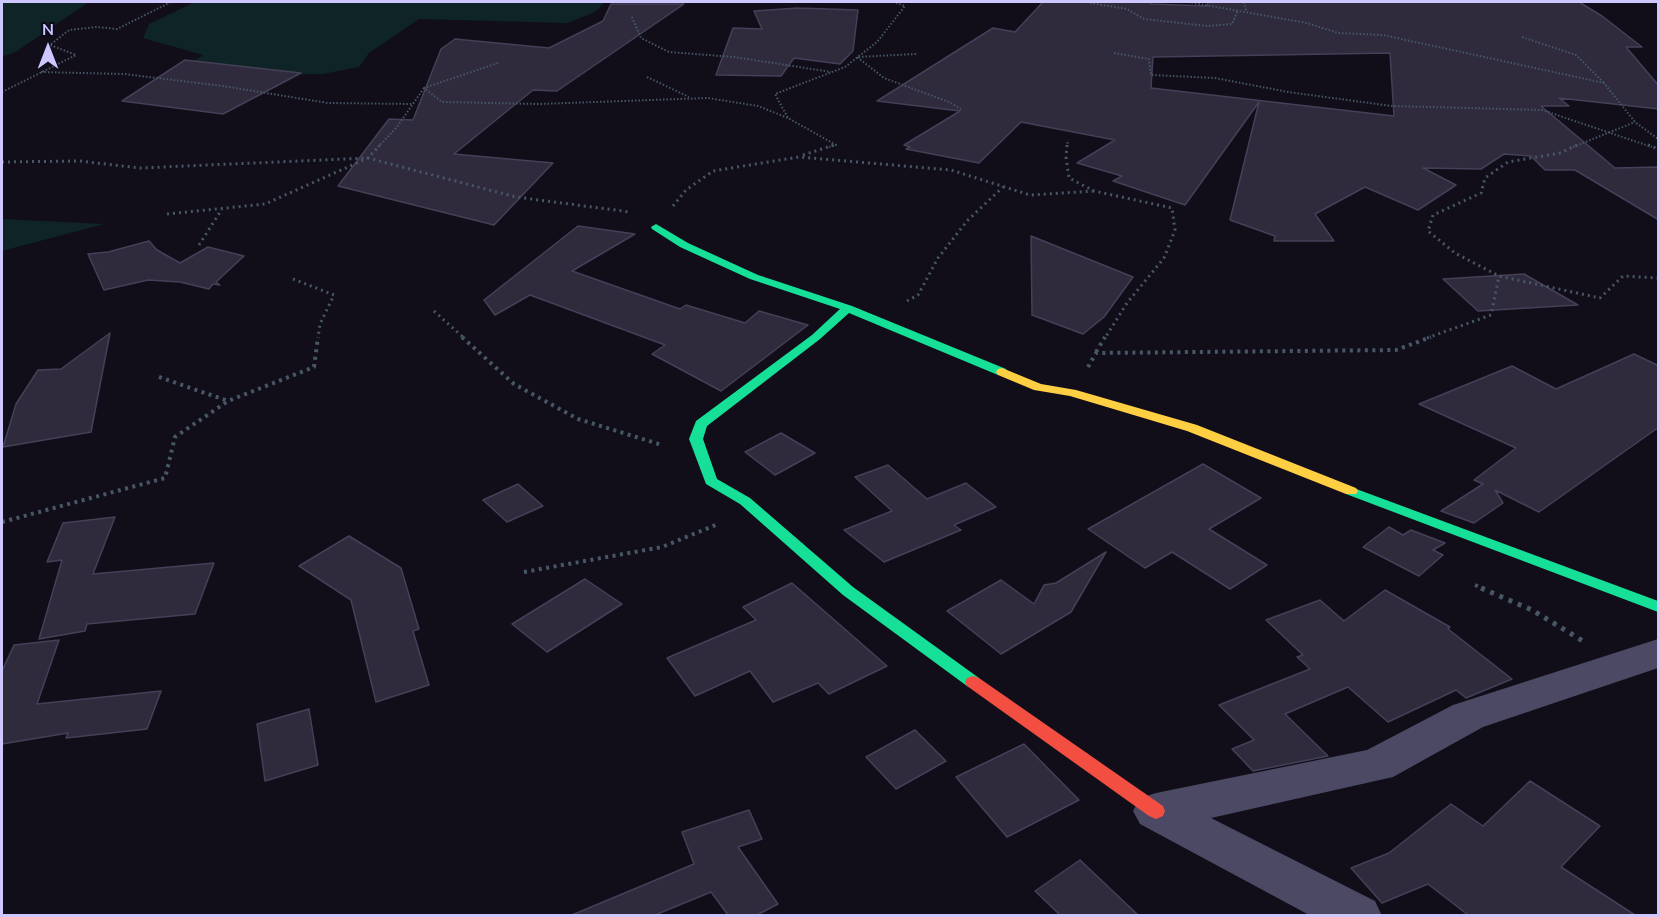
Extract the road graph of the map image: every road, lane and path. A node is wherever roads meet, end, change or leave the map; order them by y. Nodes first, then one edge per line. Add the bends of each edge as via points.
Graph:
1 (171, 2) edge
2 (894, 2) edge
3 (1188, 2) edge
4 (1244, 2) edge
5 (1090, 3) dead end
6 (1238, 10) junction
7 (1246, 11) junction
8 (632, 18) dead end
9 (1522, 37) dead end
10 (1114, 53) dead end
11 (916, 54) dead end
12 (857, 57) junction
13 (498, 63) dead end
14 (41, 72) junction
15 (832, 72) junction
16 (647, 76) dead end
17 (1604, 83) junction
18 (424, 88) junction
19 (2, 92) edge
20 (690, 97) junction
21 (413, 104) junction
22 (962, 109) dead end
23 (788, 118) junction
24 (1635, 122) junction
25 (1608, 132) junction
26 (1659, 139) edge
27 (1068, 140) dead end
28 (1659, 149) edge
29 (799, 157) junction
30 (368, 158) junction
31 (2, 162) edge
32 (1004, 186) junction
33 (1094, 191) junction
34 (222, 208) junction
35 (166, 214) dead end
36 (656, 227) junction
37 (199, 245) dead end
38 (1499, 276) junction
39 (1659, 278) edge
40 (293, 279) dead end
41 (848, 308) junction
42 (434, 311) dead end
43 (873, 319) junction
44 (1096, 352) junction
45 (159, 377) dead end
46 (1072, 393) junction
47 (228, 401) junction
48 (703, 458) junction
49 (754, 508) junction
50 (2, 522) edge
51 (524, 573) dead end
52 (1475, 585) dead end
53 (1659, 607) edge
54 (1640, 659) edge
55 (1156, 811) junction
56 (1358, 915) edge

1 - 14 path via 117,29 69,30 50,45 76,54
2 - 12 path via 905,6 877,42
3 - 6 path
4 - 7 path
5 - 6 path via 1127,9 1144,19 1207,26 1232,24
6 - 7 path
7 - 17 path via 1338,33 1383,35 1463,51
8 - 15 path via 641,38 669,52
9 - 17 path via 1576,55
10 - 25 path via 1149,59 1151,75 1215,78 1392,106 1542,110
11 - 12 path
12 - 15 path
12 - 22 path via 884,78
13 - 18 path
14 - 19 path
14 - 21 path via 124,74 328,103
15 - 23 path via 775,94
16 - 20 path
17 - 24 path
18 - 20 path via 442,102 539,104
18 - 21 path
20 - 23 path via 758,106
21 - 30 path
23 - 29 path via 836,145
24 - 25 path
24 - 26 path
25 - 28 path
25 - 38 path via 1560,153 1508,162 1485,178 1481,193 1433,215 1428,231 1455,253
27 - 33 path via 1069,178
29 - 32 path via 951,170
29 - 36 path via 713,171 686,190
30 - 31 path via 140,168 79,161
30 - 34 path via 265,204
30 - 36 path via 516,197 643,214
32 - 33 path via 1030,195
32 - 43 path via 967,221 938,258 918,295
33 - 44 path via 1172,208 1175,230 1164,258 1127,303
34 - 35 path
34 - 37 path
36 - 41 street via 684,245 754,277
38 - 39 path via 1600,298 1623,276
38 - 44 path via 1491,315 1396,351
40 - 47 path via 334,295 320,324 314,367
41 - 43 street
41 - 48 street via 701,424 696,439
42 - 48 path via 514,384 578,419
43 - 46 street via 1038,387
44 - 46 path
45 - 47 path
46 - 53 street via 1192,428
47 - 50 path via 175,437 165,478
48 - 49 street via 711,481
49 - 51 path via 662,547
49 - 55 street via 848,591
52 - 54 path
54 - 55 street via 1468,716 1377,765
55 - 56 street

